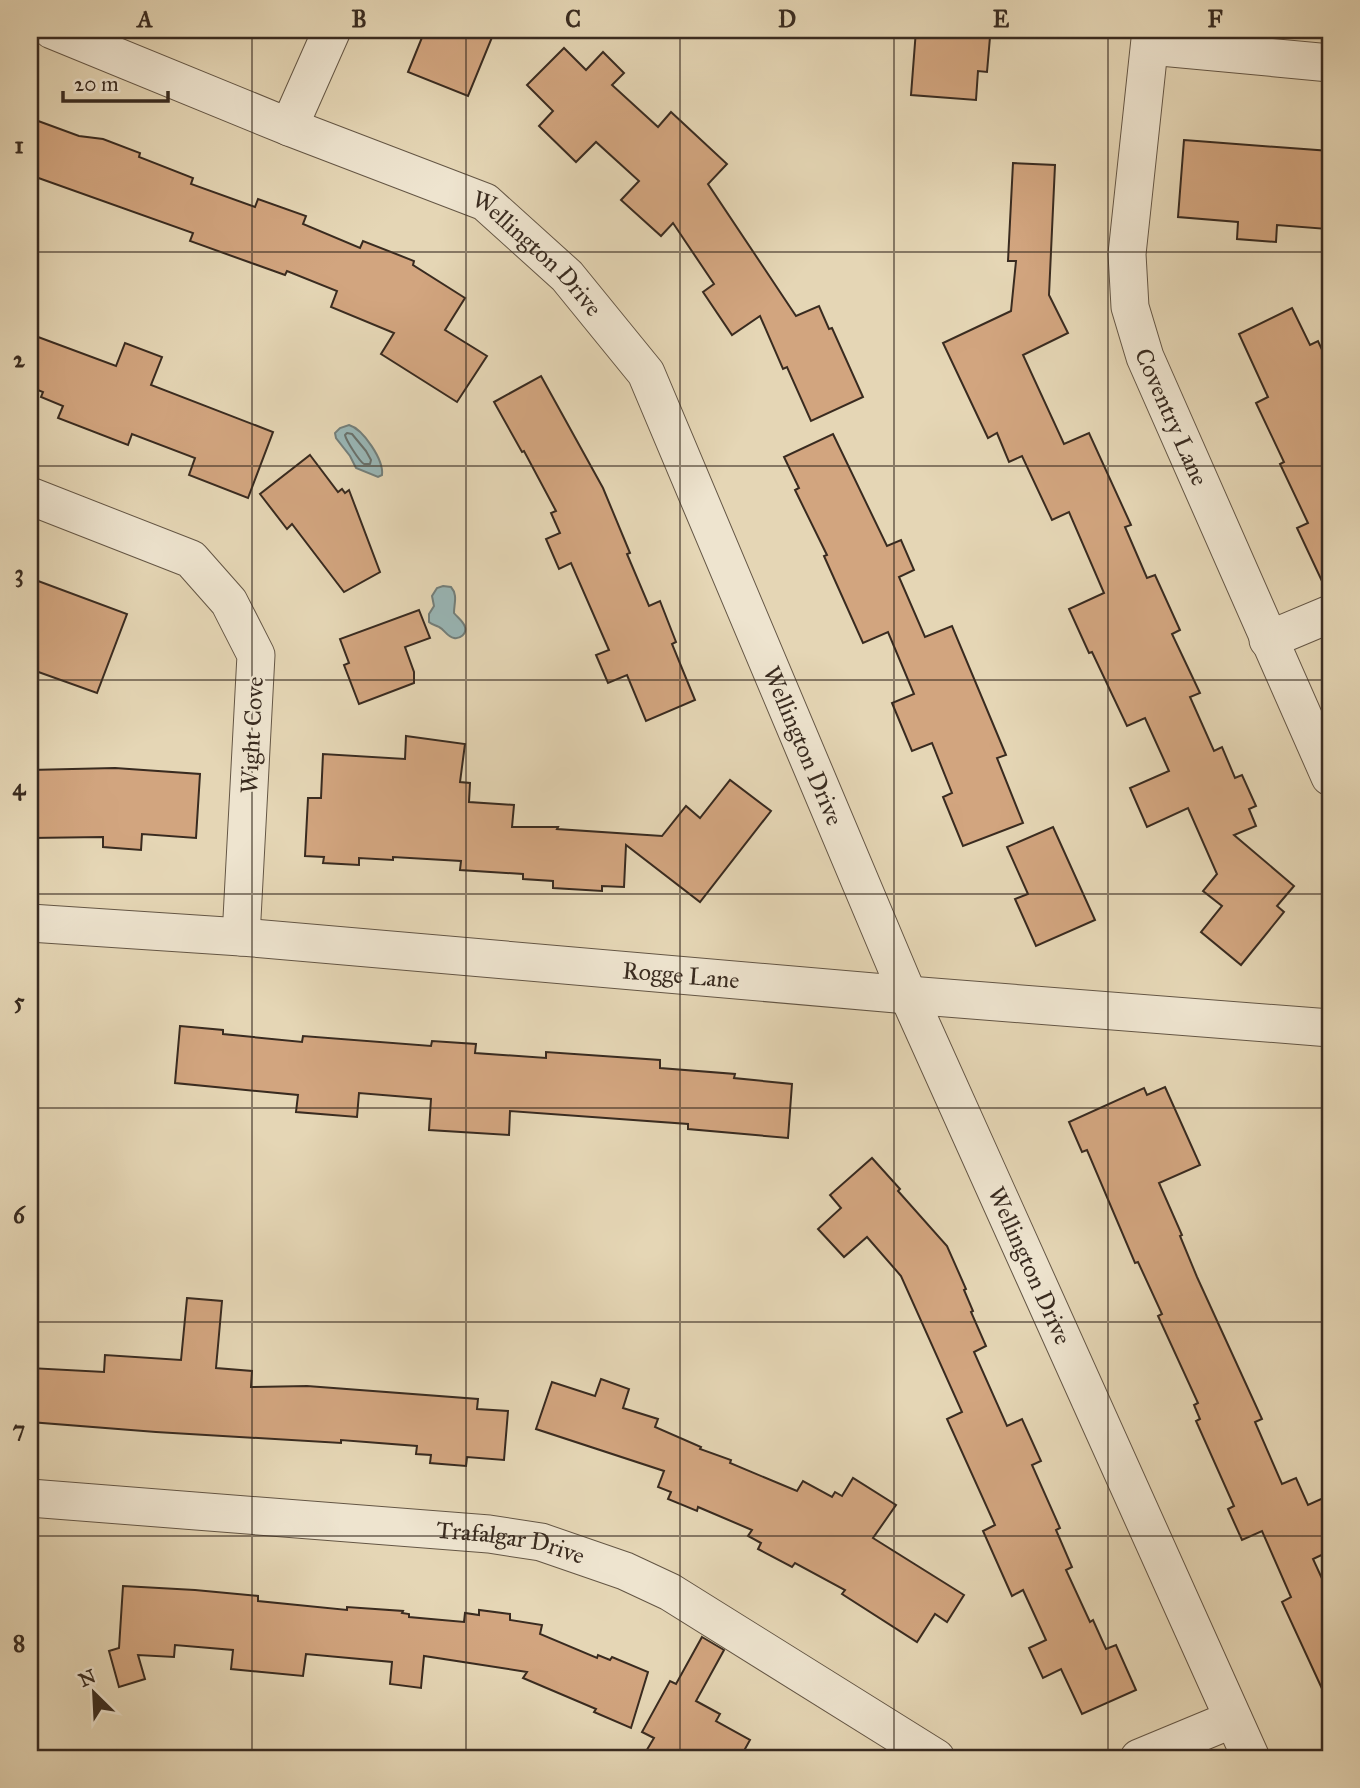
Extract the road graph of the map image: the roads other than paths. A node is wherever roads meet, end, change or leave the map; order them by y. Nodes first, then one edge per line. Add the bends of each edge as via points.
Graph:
1 (52, 30) edge
2 (332, 30) edge
3 (1151, 38) edge
4 (1330, 63) edge
5 (289, 127) junction
6 (30, 496) edge
7 (1330, 614) edge
8 (1268, 640) junction
9 (1330, 777) edge
10 (30, 923) edge
11 (241, 937) junction
12 (908, 995) junction
13 (1330, 1028) edge
14 (30, 1498) edge
15 (1233, 1719) junction
16 (936, 1758) edge
17 (1139, 1758) edge
18 (1251, 1758) edge

1 - 5 street, Wellington Drive
2 - 5 street
3 - 4 street
3 - 8 street, Coventry Lane via 1127,254 1130,307 1145,358
5 - 12 street, Wellington Drive via 485,202 567,276 646,373
6 - 11 street, Wight Cove via 191,559 229,602 256,655
7 - 8 street
8 - 9 street, Coventry Lane
10 - 11 street, Rogge Lane
11 - 12 street, Rogge Lane
12 - 13 street, Rogge Lane
12 - 15 street, Wellington Drive
14 - 16 street, Trafalgar Drive via 489,1534 541,1542 670,1592
15 - 17 street
15 - 18 street, Wellington Drive

